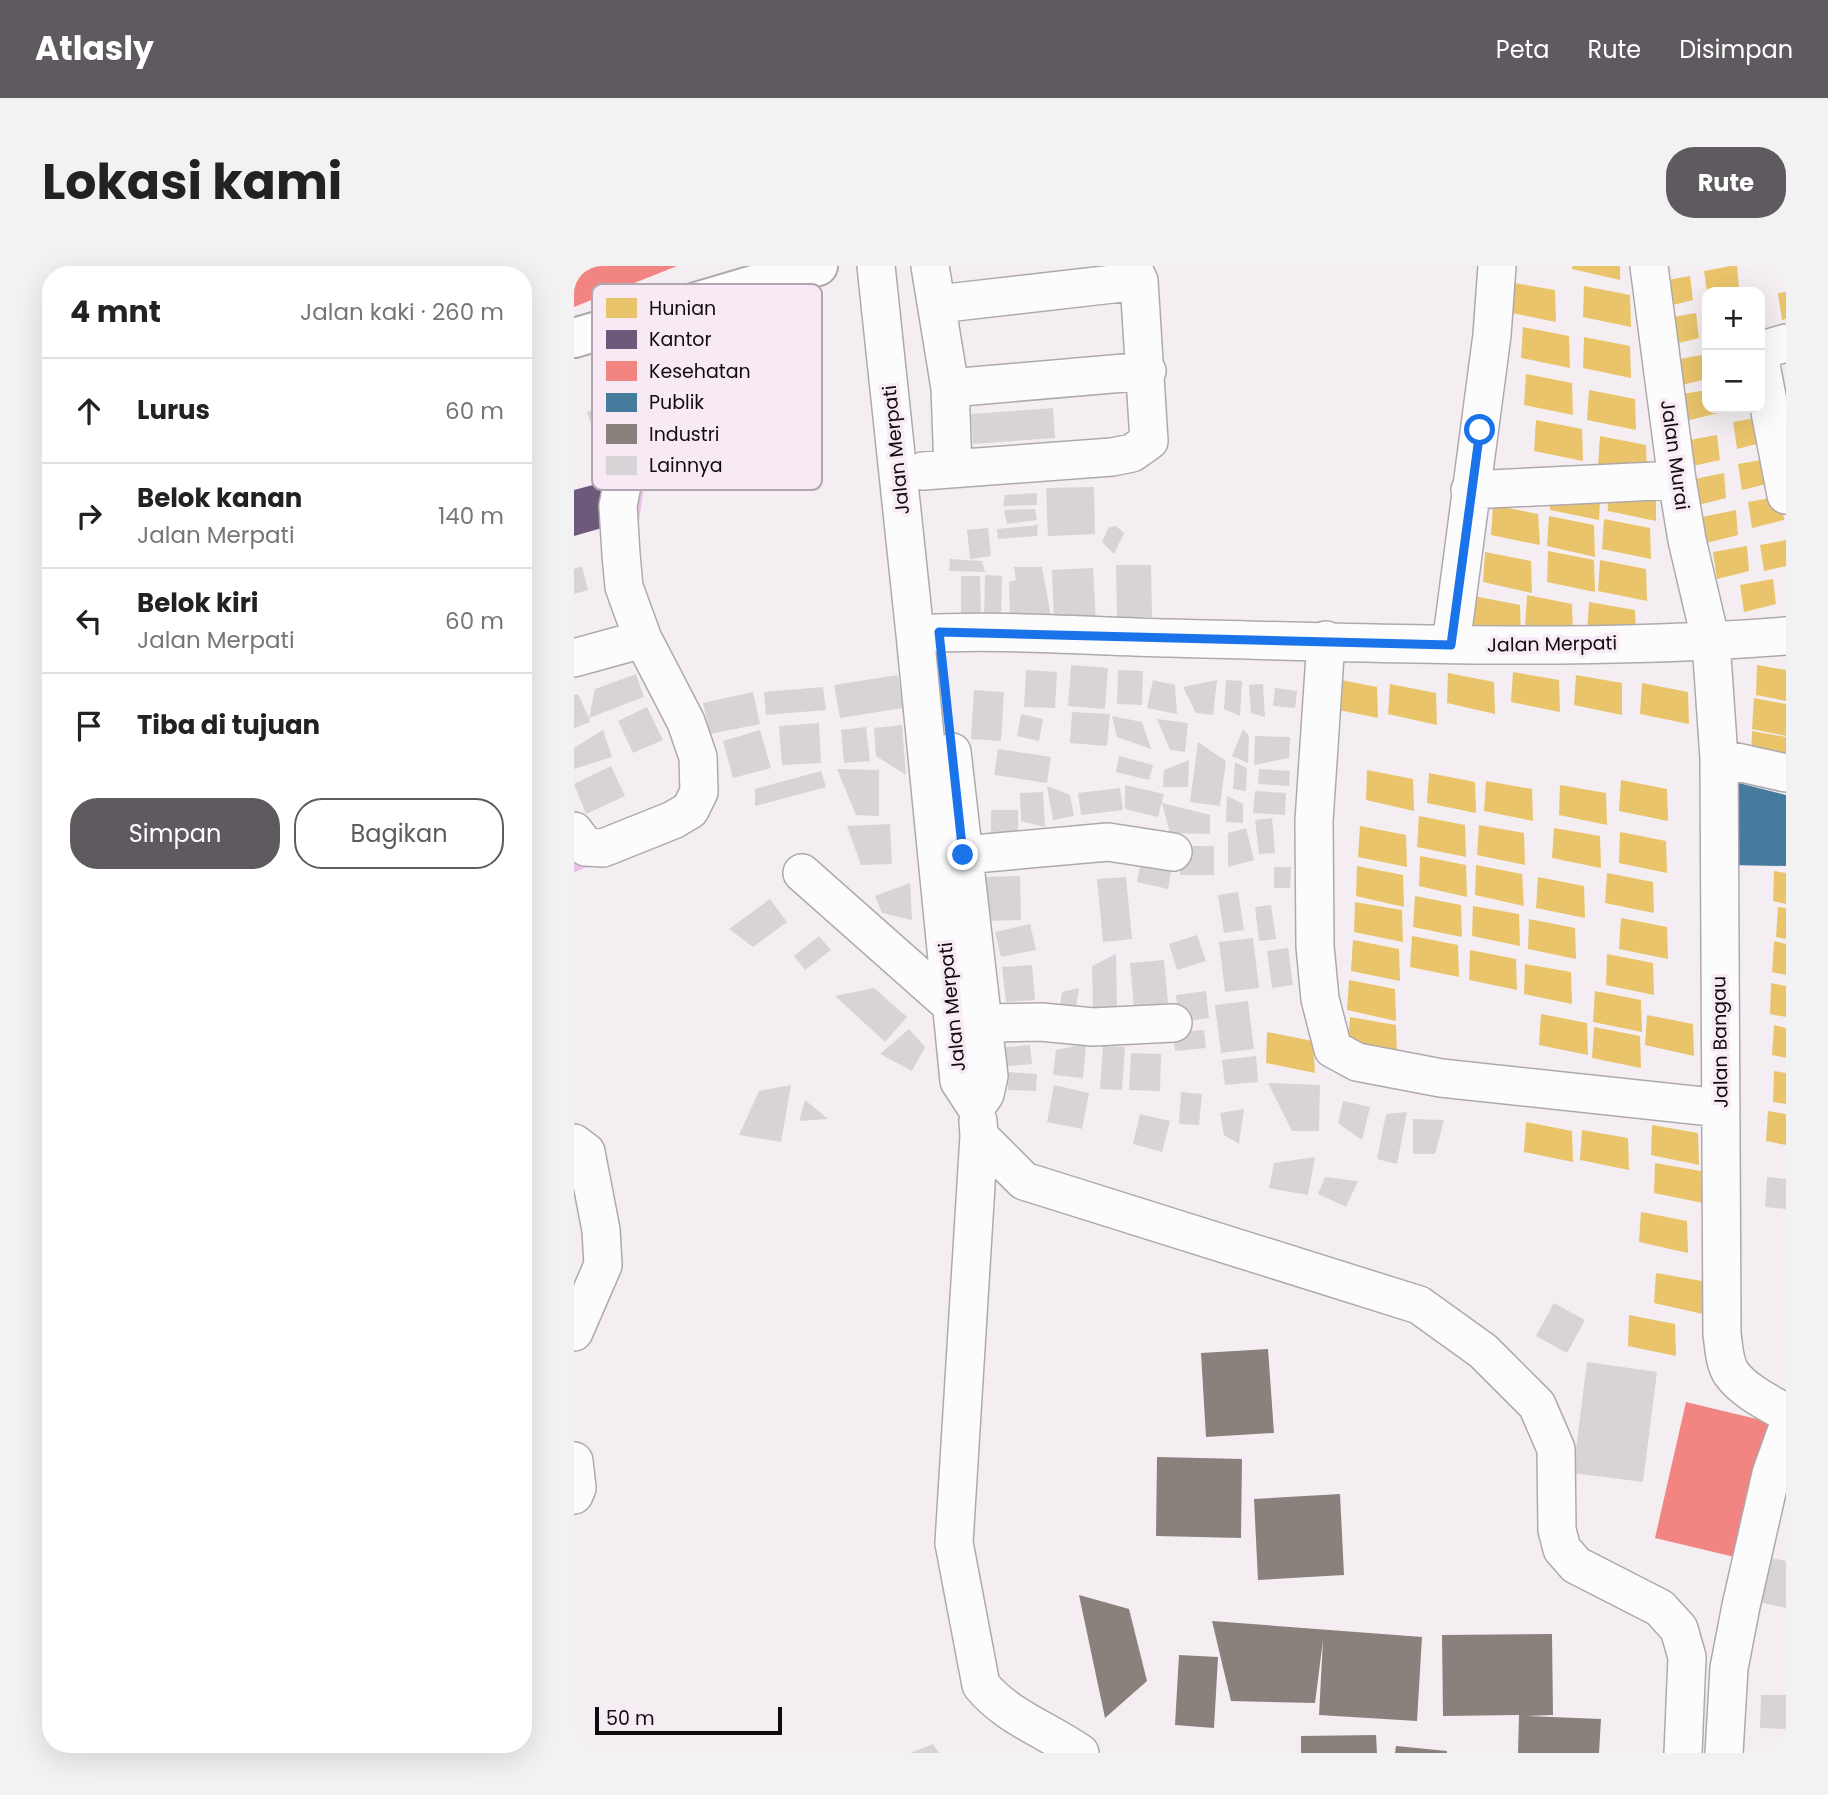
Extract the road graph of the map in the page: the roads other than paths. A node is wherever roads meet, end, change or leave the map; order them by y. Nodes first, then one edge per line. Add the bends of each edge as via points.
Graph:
1 (818, 266) edge
2 (876, 266) edge
3 (898, 266) edge
4 (930, 266) edge
5 (1497, 266) edge
6 (1649, 266) edge
7 (1136, 273) edge
8 (758, 284) edge
9 (938, 304) junction
10 (592, 333) edge
11 (574, 338) edge
12 (1786, 343) edge
13 (1146, 371) junction
14 (950, 388) junction
15 (938, 470) junction
16 (1676, 480) junction
17 (621, 490) edge
18 (1470, 490) junction
19 (1786, 495) edge
20 (927, 633) junction
21 (1786, 636) edge
22 (643, 639) junction
23 (1326, 640) junction
24 (1711, 642) junction
25 (1451, 645) junction
26 (574, 659) edge
27 (1719, 758) junction
28 (1786, 773) edge
29 (576, 839) edge
30 (1173, 852) dead end
31 (963, 855) junction
32 (802, 873) dead end
33 (951, 1005) junction
34 (984, 1023) junction
35 (1173, 1023) dead end
36 (1721, 1108) junction
37 (978, 1121) junction
38 (574, 1143) edge
39 (574, 1332) edge
40 (1786, 1413) edge
41 (1786, 1432) edge
42 (574, 1461) edge
43 (574, 1495) edge
44 (1080, 1753) edge
45 (1683, 1753) edge
46 (1724, 1753) edge

1 - 8 main road
2 - 20 street, Jalan Merpati
3 - 15 street, Jalan Merpati
4 - 9 street
5 - 18 street
6 - 16 street, Jalan Murai
7 - 9 street
7 - 13 street
9 - 14 street
10 - 11 main road
12 - 19 street via 1762,353 1761,365
13 - 14 street
13 - 15 street via 1149,441 1132,453
14 - 15 street
15 - 20 street, Jalan Merpati
16 - 18 street
16 - 24 street, Jalan Murai
17 - 22 street via 618,506 624,587
18 - 25 street
20 - 23 street, Jalan Merpati
20 - 31 street, Jalan Merpati
20 - 33 street, Jalan Merpati
21 - 24 street, Jalan Merpati
22 - 26 street
22 - 29 street via 686,722 698,757 699,792 691,810 603,848 591,849
23 - 25 street, Jalan Merpati
23 - 36 street via 1314,821 1315,946 1320,999 1333,1049 1357,1062 1441,1078
24 - 25 street, Jalan Merpati
24 - 27 street, Jalan Bangau
27 - 28 street
27 - 36 street, Jalan Bangau
30 - 31 street via 1108,842
31 - 34 street, Jalan Merpati
32 - 33 street
33 - 37 street, Jalan Merpati via 959,1081
34 - 35 street via 1041,1021 1093,1027
34 - 37 street, Jalan Merpati via 989,1076
36 - 40 street, Jalan Bangau via 1725,1357 1731,1373 1755,1396
37 - 44 street via 954,1543 981,1685 1025,1722
37 - 45 street via 1024,1181 1419,1305 1483,1351 1537,1405 1556,1449 1557,1530 1562,1549 1576,1565 1660,1608 1679,1629 1687,1657
38 - 39 street via 586,1152 603,1265
41 - 46 street via 1771,1474 1729,1668
42 - 43 street

